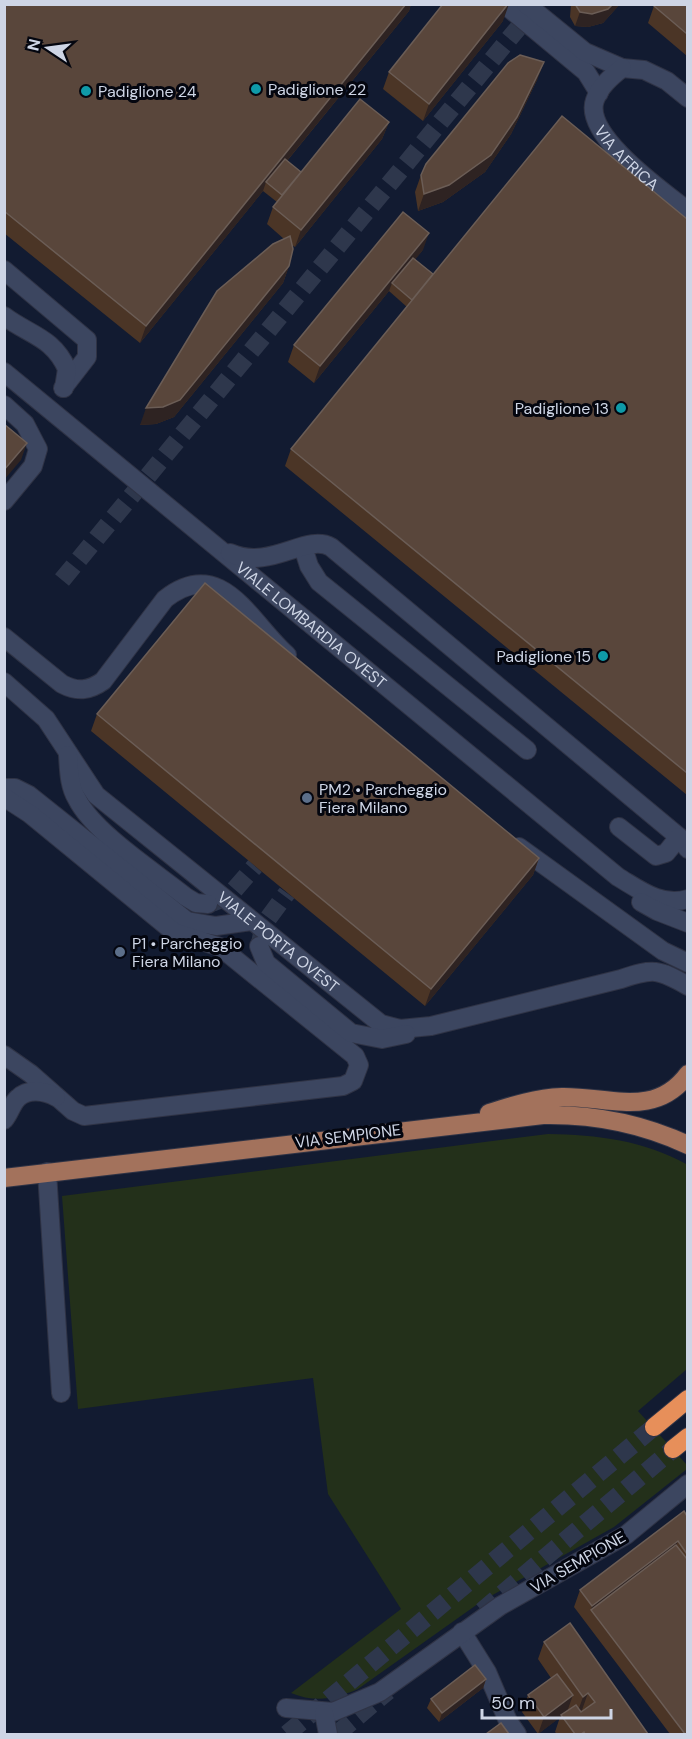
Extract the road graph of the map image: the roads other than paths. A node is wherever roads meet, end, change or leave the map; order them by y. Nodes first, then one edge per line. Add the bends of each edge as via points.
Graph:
1 (504, 4) edge
2 (526, 4) edge
3 (622, 69) junction
4 (599, 93) junction
5 (687, 98) edge
6 (687, 211) edge
7 (4, 270) edge
8 (4, 316) edge
9 (4, 372) edge
10 (63, 388) junction
11 (30, 394) junction
12 (4, 405) edge
13 (4, 501) edge
14 (303, 547) junction
15 (219, 548) junction
16 (4, 637) edge
17 (302, 667) edge
18 (4, 682) edge
19 (527, 750) dead end
20 (68, 753) junction
21 (4, 788) edge
22 (4, 797) edge
23 (619, 827) dead end
24 (508, 838) edge
25 (683, 843) edge
26 (618, 877) junction
27 (687, 899) edge
28 (208, 904) dead end
29 (251, 921) junction
30 (687, 923) edge
31 (259, 946) dead end
32 (687, 963) edge
33 (621, 979) junction
34 (687, 986) edge
35 (687, 1001) edge
36 (431, 1026) junction
37 (7, 1057) edge
38 (687, 1074) edge
39 (56, 1097) junction
40 (10, 1103) edge
41 (4, 1120) edge
42 (456, 1124) junction
43 (687, 1145) edge
44 (47, 1172) junction
45 (4, 1178) edge
46 (61, 1393) dead end
47 (687, 1399) edge
48 (654, 1427) tunnel mouth
49 (687, 1437) edge
50 (673, 1449) tunnel mouth
51 (687, 1484) edge
52 (462, 1632) junction
53 (286, 1708) dead end
54 (324, 1713) junction
55 (328, 1734) edge
56 (517, 1734) edge

1 - 4 street via 586,72
2 - 3 street via 585,52
3 - 4 street
3 - 5 street via 644,70 667,81
4 - 6 street, VIA AFRICA via 594,101 595,117 619,156
7 - 10 street via 87,340 87,357
8 - 10 street via 38,334 58,354 67,369
9 - 11 street, VIALE LOMBARDIA OVEST
10 - 11 street via 52,396
11 - 15 street, VIALE LOMBARDIA OVEST
12 - 13 street via 25,424 38,449 33,466
14 - 15 street via 259,559 238,557
14 - 19 street via 320,582
14 - 25 street via 314,542 331,547
15 - 26 street, VIALE LOMBARDIA OVEST
16 - 17 street via 62,684 73,690 95,687 165,599 178,588 194,583 211,584 244,609
18 - 20 street, VIALE PORTA OVEST via 46,719
20 - 28 street via 70,783 94,824 186,897
20 - 29 street, VIALE PORTA OVEST via 96,795
21 - 29 street via 30,795 187,921 216,926
22 - 39 street via 174,932 220,947 355,1056 359,1065 353,1081 343,1086 89,1116 78,1114
23 - 25 street via 656,856
24 - 32 street via 645,938
26 - 27 street, VIALE LOMBARDIA OVEST via 662,901
26 - 30 street, VIALE LOMBARDIA OVEST via 647,906
29 - 36 street, VIALE PORTA OVEST via 381,1024 400,1029
31 - 36 street via 266,963 351,1033 382,1039
33 - 34 street, VIALE PORTA OVEST via 644,971 660,971
33 - 35 street, VIALE PORTA OVEST via 659,981
33 - 36 street, VIALE PORTA OVEST
37 - 39 street
37 - 40 street via 16,1076
38 - 42 main road via 675,1089 649,1101 543,1098
39 - 40 street via 34,1092
40 - 41 street
42 - 43 main road, VIA SEMPIONE via 579,1115 633,1124
42 - 44 main road, VIA SEMPIONE
44 - 45 main road, VIA SEMPIONE
44 - 46 street
47 - 48 highway
49 - 50 highway
51 - 52 street, VIA SEMPIONE via 626,1535 500,1606
52 - 54 street, VIA SEMPIONE via 380,1692 342,1710
52 - 56 street via 487,1672
53 - 54 street
54 - 55 street

